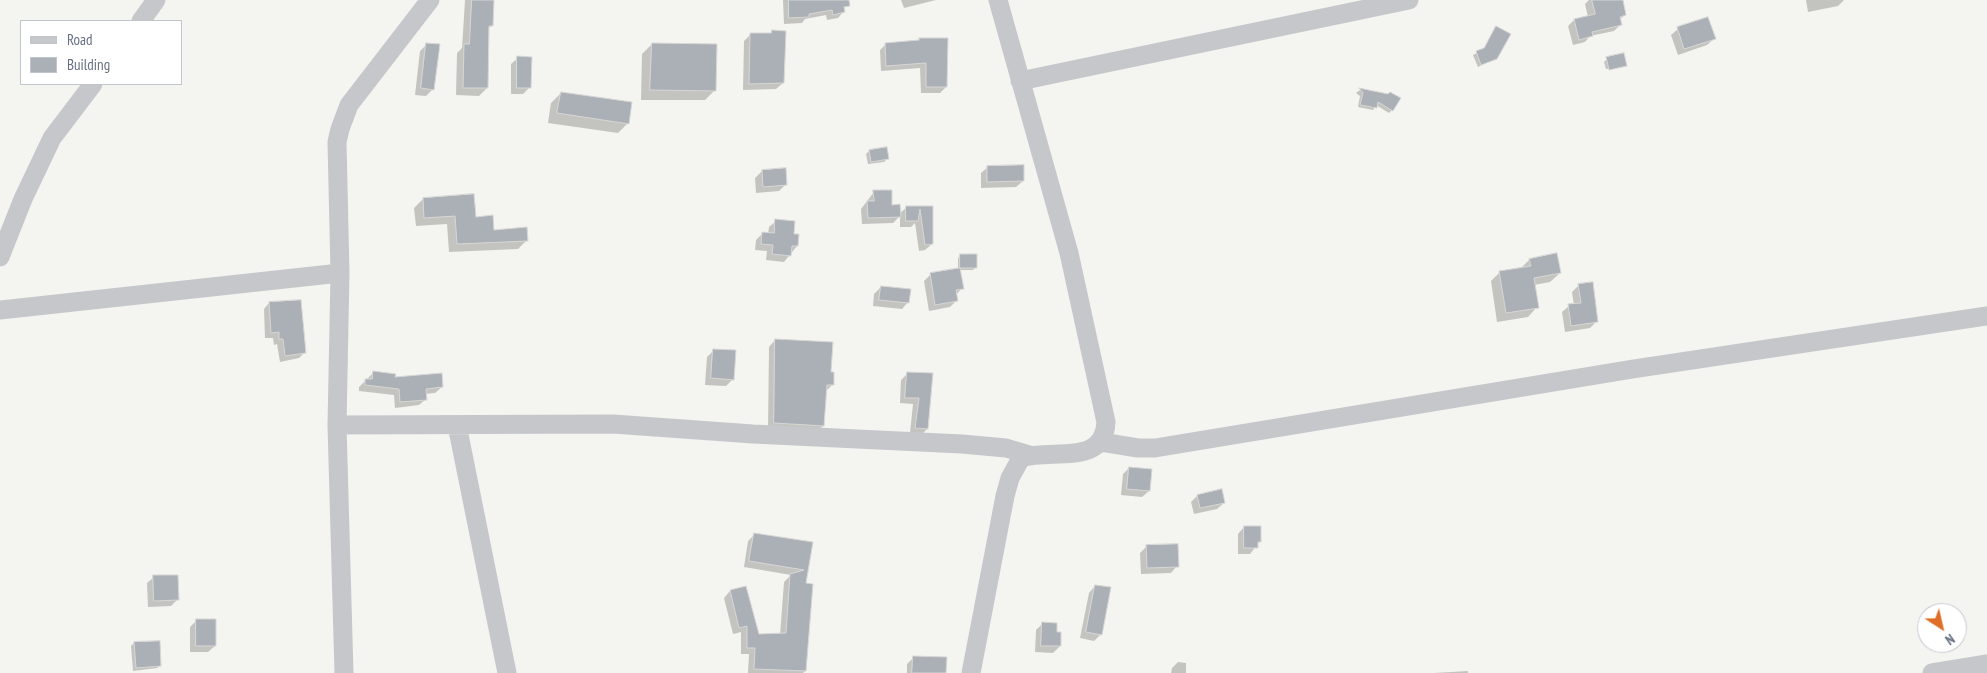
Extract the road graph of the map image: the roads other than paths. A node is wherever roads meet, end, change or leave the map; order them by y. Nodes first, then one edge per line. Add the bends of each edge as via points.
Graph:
1 (156, 0) edge
2 (430, 0) edge
3 (998, 0) edge
4 (1409, 0) edge
5 (142, 20) edge
6 (1020, 81) junction
7 (93, 85) edge
8 (0, 257) edge
9 (340, 273) junction
10 (0, 310) edge
11 (1987, 316) edge
12 (337, 425) junction
13 (458, 426) junction
14 (1101, 442) junction
15 (1030, 455) junction
16 (1987, 664) edge
17 (344, 673) edge
18 (508, 673) edge
19 (971, 673) edge
20 (1932, 673) edge

1 - 5 street
2 - 9 street via 349,105 340,128 337,142
3 - 6 street
4 - 6 street
6 - 14 street via 1069,253 1106,422 1106,433
7 - 8 street via 52,138
9 - 10 street
9 - 12 street
11 - 14 street via 1614,372 1156,448
12 - 13 street
12 - 17 street
13 - 15 street via 613,424 970,445 1006,448
13 - 18 street
14 - 15 street via 1084,453
15 - 19 street via 1021,458 1005,496
16 - 20 street

